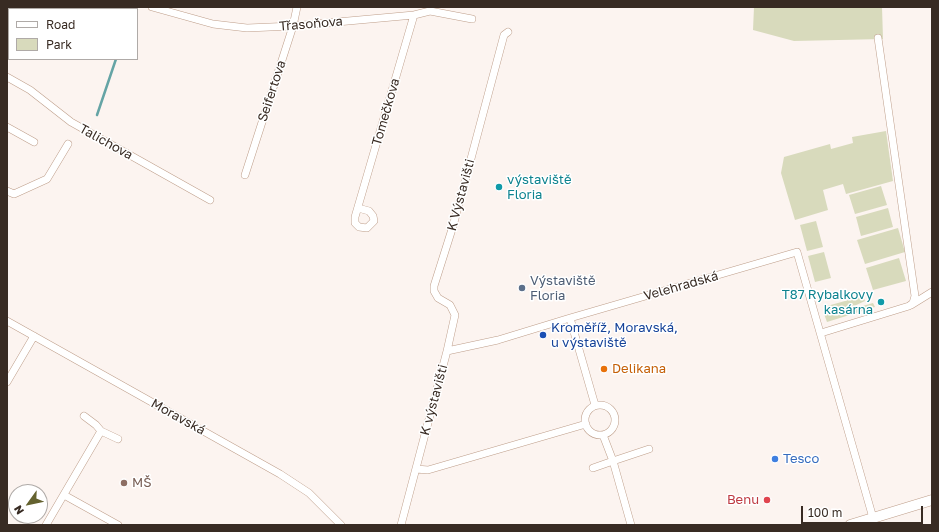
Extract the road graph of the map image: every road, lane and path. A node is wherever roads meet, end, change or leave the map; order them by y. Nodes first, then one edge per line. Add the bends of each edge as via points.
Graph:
1 (152, 7) edge
2 (297, 7) edge
3 (430, 9) edge
4 (414, 15) junction
5 (472, 19) dead end
6 (293, 26) junction
7 (508, 32) dead end
8 (878, 38) dead end
9 (7, 77) edge
10 (7, 126) edge
11 (34, 142) dead end
12 (68, 144) dead end
13 (245, 175) dead end
14 (7, 191) edge
15 (210, 200) dead end
16 (358, 208) dead end
17 (932, 292) edge
18 (909, 306) junction
19 (570, 318) junction
20 (7, 321) edge
21 (821, 333) junction
22 (34, 336) junction
23 (447, 351) junction
24 (7, 382) edge
25 (595, 405) junction
26 (84, 416) dead end
27 (586, 424) junction
28 (101, 432) junction
29 (603, 435) junction
30 (118, 439) dead end
31 (649, 449) dead end
32 (613, 460) junction
33 (593, 468) dead end
34 (416, 469) junction
35 (64, 495) junction
36 (932, 500) edge
37 (873, 518) junction
38 (46, 525) edge
39 (118, 525) edge
40 (341, 525) edge
41 (401, 525) edge
42 (632, 525) edge
43 (850, 525) edge

1 - 6 street, Třasoňova via 213,24 234,27
2 - 6 street, Seifertova
3 - 4 street, Třasoňova
3 - 5 street, Třasoňova
4 - 6 street, Třasoňova
4 - 16 street, Tomečkova
6 - 13 street, Seifertova
7 - 23 street, K Výstavišti via 504,35 453,226 434,286 438,298 450,305 455,315
8 - 18 street via 915,296
9 - 15 street, Talichova via 30,90 71,122
10 - 11 street
12 - 14 street via 47,179 14,194
17 - 18 street
18 - 21 street
19 - 21 street, Velehradská via 797,252
19 - 23 street, K výstavišti via 498,340
19 - 25 street
20 - 22 street, Moravská
21 - 37 street
22 - 24 street
22 - 40 street, Moravská via 297,485 320,502
23 - 34 street, K výstavišti
25 - 27 street via 587,413
25 - 29 street via 601,404 611,409 616,419 612,429
26 - 28 street
27 - 29 street via 592,433
27 - 34 street via 428,470
28 - 30 street
28 - 35 street
29 - 32 street
31 - 32 street
32 - 33 street
32 - 42 street
34 - 41 street, K výstavišti
35 - 38 street
35 - 39 street
36 - 37 main road
37 - 43 main road

